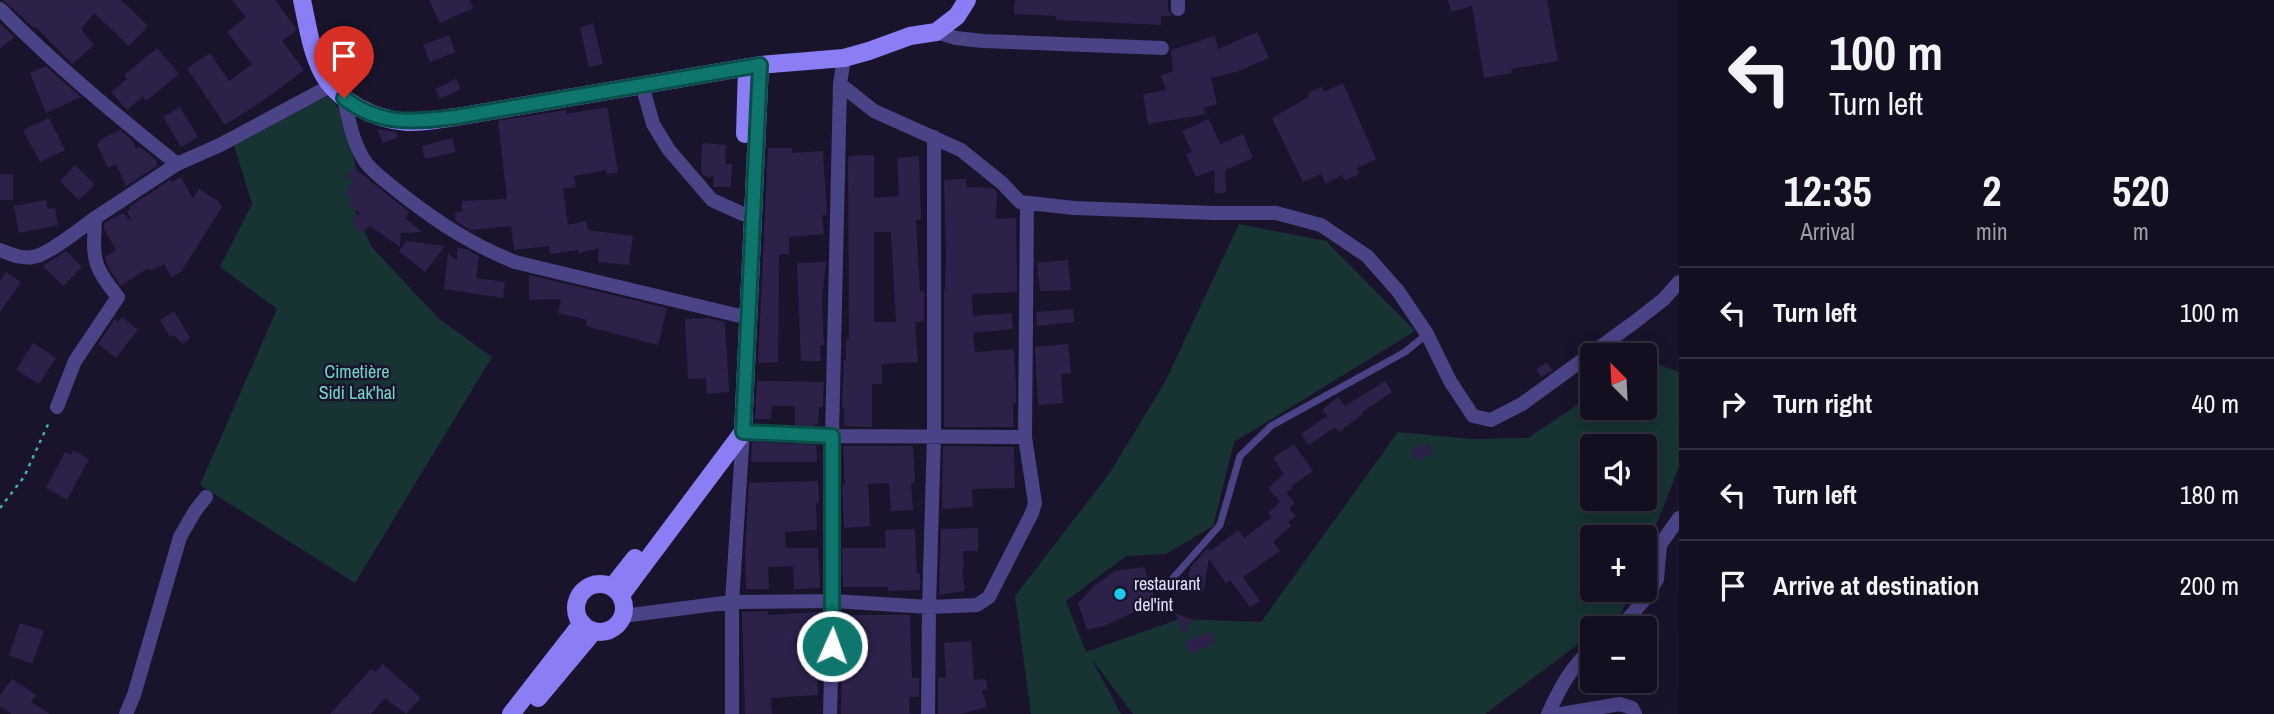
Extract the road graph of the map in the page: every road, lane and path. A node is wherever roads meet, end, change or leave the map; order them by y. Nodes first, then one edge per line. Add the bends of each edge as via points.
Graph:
1 (302, 0) edge
2 (967, 0) edge
3 (0, 9) edge
4 (936, 32) junction
5 (1162, 48) dead end
6 (844, 58) junction
7 (753, 66) junction
8 (840, 84) junction
9 (642, 85) junction
10 (338, 91) junction
11 (934, 137) junction
12 (177, 164) junction
13 (1027, 204) junction
14 (743, 214) junction
15 (95, 218) junction
16 (0, 250) edge
17 (1679, 282) edge
18 (740, 316) junction
19 (1427, 334) junction
20 (57, 407) joint
21 (743, 432) junction
22 (832, 436) junction
23 (933, 436) junction
24 (1025, 437) junction
25 (206, 497) dead end
26 (0, 508) edge
27 (1679, 518) edge
28 (1173, 578) dead end
29 (617, 591) junction
30 (833, 601) junction
31 (732, 603) junction
32 (929, 607) junction
33 (623, 616) junction
34 (1630, 616) edge
35 (588, 627) junction
36 (1580, 659) edge
37 (127, 714) edge
38 (511, 714) edge
39 (525, 714) edge
40 (732, 714) edge
41 (830, 714) edge
42 (928, 714) edge
43 (1548, 714) edge
44 (1561, 714) edge
45 (1635, 714) edge

1 - 10 main road via 323,73
2 - 4 main road via 957,16
3 - 12 street via 37,47
4 - 5 street via 982,41
4 - 6 main road
6 - 7 main road
6 - 8 street
7 - 9 main road
7 - 14 main road
7 - 21 main road
8 - 11 street via 874,111
8 - 22 street
9 - 10 main road via 409,122 355,107
9 - 14 street via 653,124 669,150 712,200
10 - 12 street
10 - 18 street via 367,163 441,225 489,252
11 - 13 street via 961,150
11 - 23 street
12 - 15 street
13 - 19 street via 1276,214 1321,225 1367,256
13 - 24 street
14 - 18 main road
15 - 16 street via 35,257 16,257
15 - 20 street via 93,255 99,273 118,298 75,361
17 - 19 street via 1612,340 1522,404 1491,420 1473,416
18 - 29 main road via 735,426
19 - 28 lane via 1405,352 1263,433 1240,456 1220,525
20 - 26 path via 24,477
21 - 22 street
21 - 29 main road
21 - 31 street
22 - 23 street
22 - 30 street
23 - 24 street
23 - 32 street
24 - 32 street via 1035,503 989,597 977,605
25 - 37 street via 180,537
27 - 34 street via 1660,545 1657,579
29 - 33 main road via 625,606
29 - 35 main road via 601,583 582,592 577,613
30 - 31 street
30 - 32 street
30 - 41 street
31 - 33 street
31 - 40 street
32 - 42 street
33 - 35 main road via 606,631
35 - 38 main road
35 - 39 main road
36 - 43 street
44 - 45 street via 1620,704

